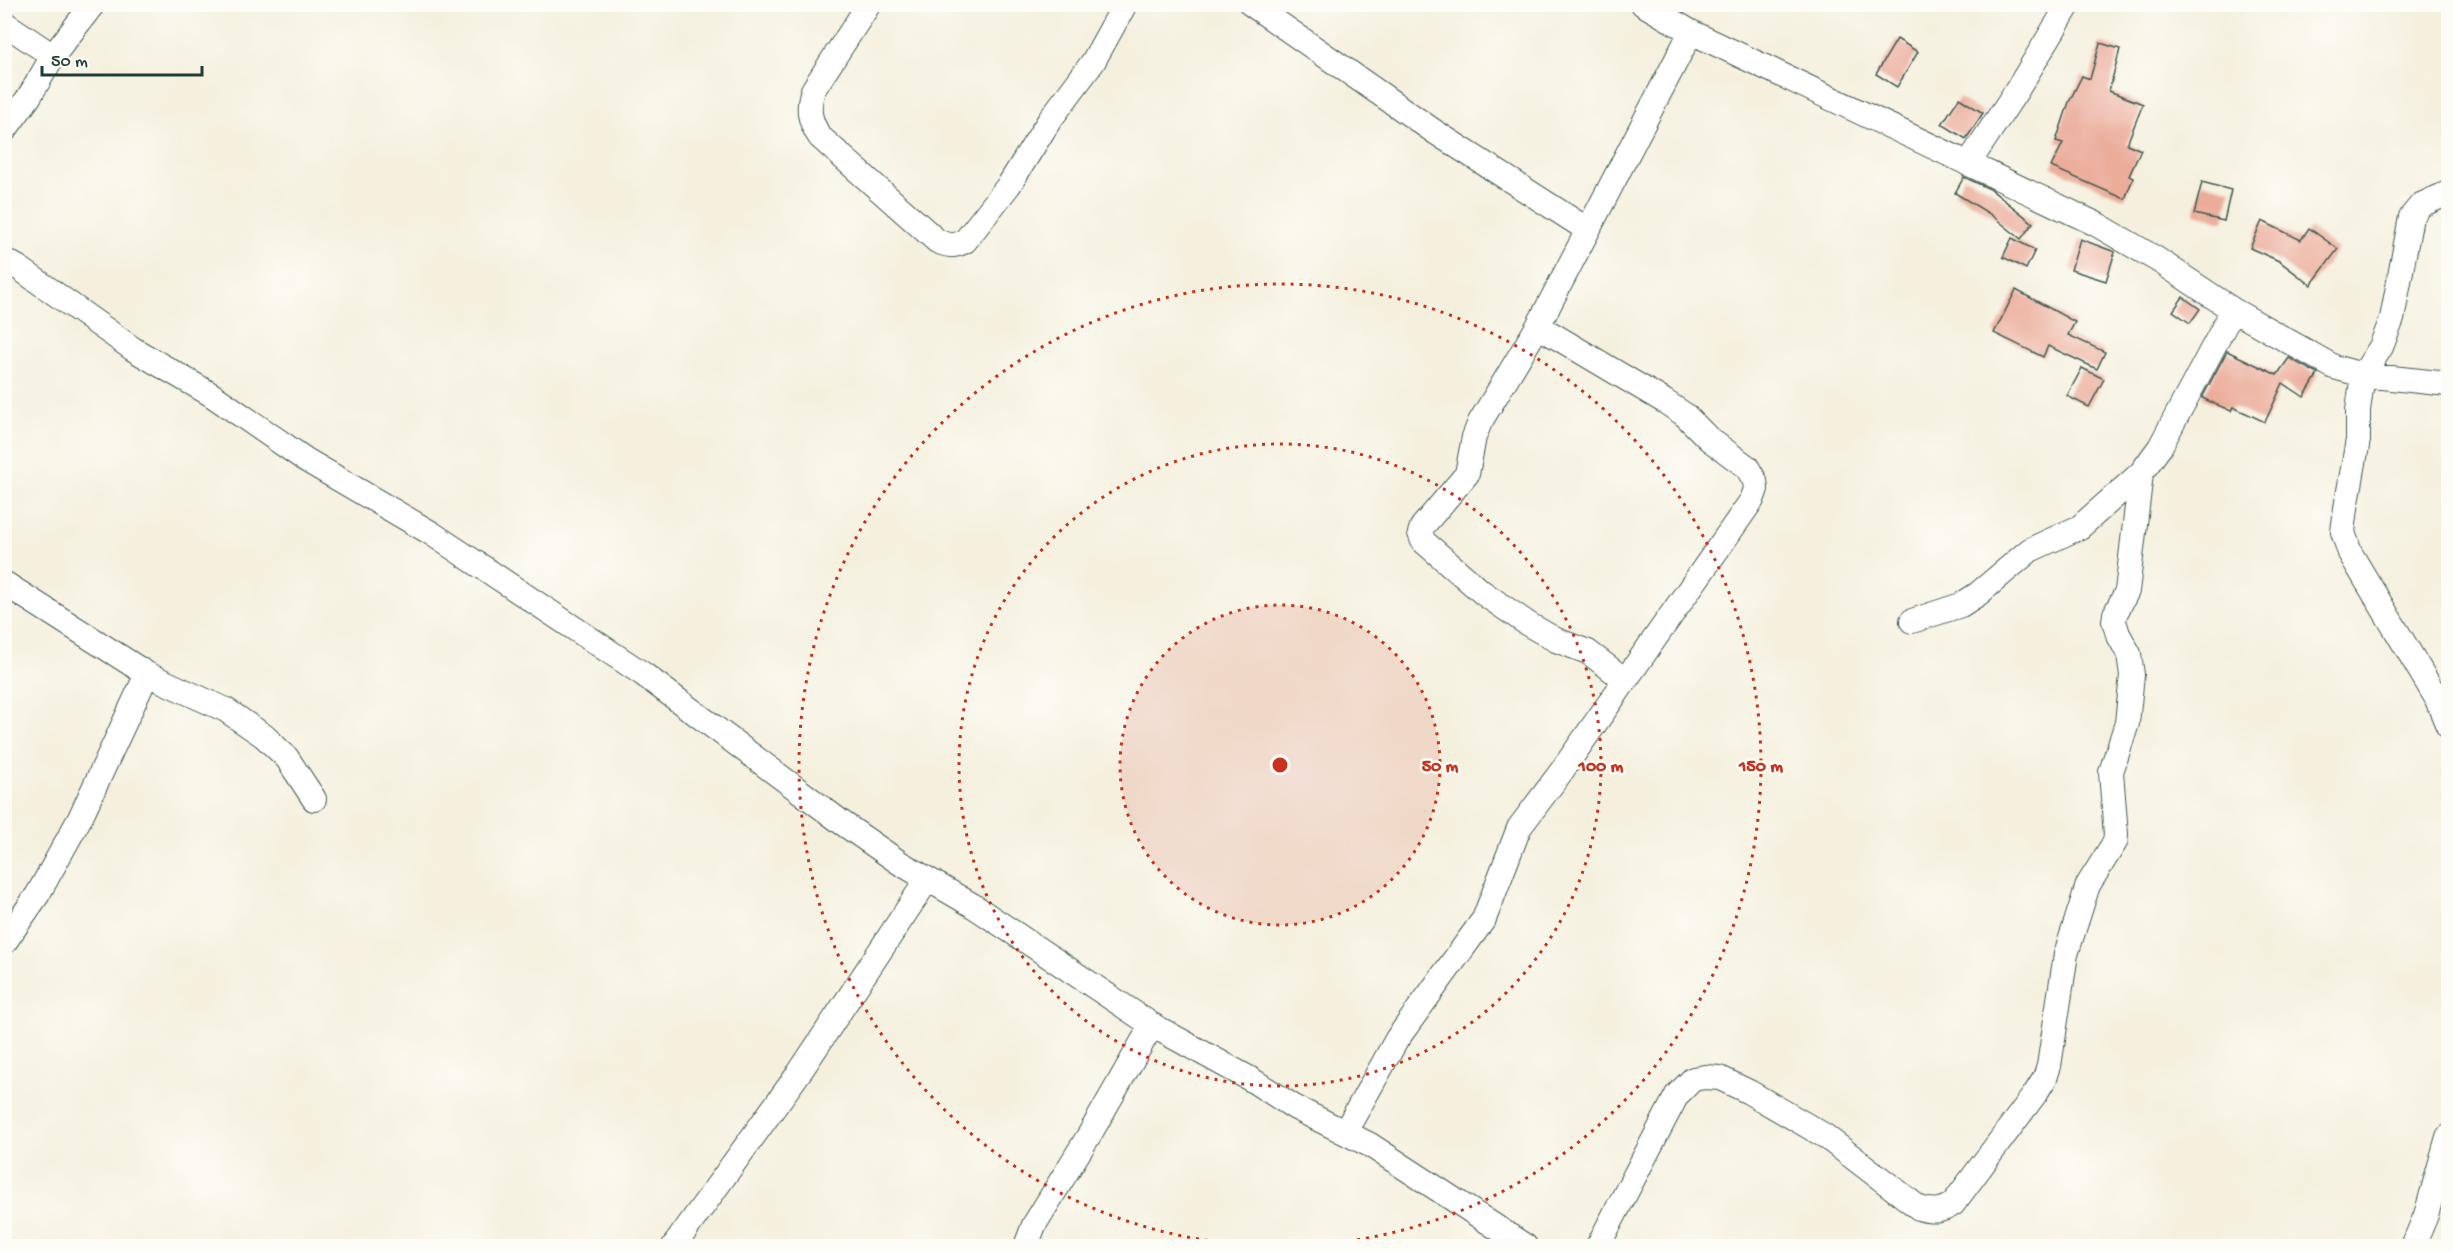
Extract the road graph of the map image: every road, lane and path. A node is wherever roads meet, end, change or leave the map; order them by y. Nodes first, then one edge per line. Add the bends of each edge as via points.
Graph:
1 (93, 4) edge
2 (868, 4) edge
3 (1125, 4) edge
4 (1251, 4) edge
5 (1643, 4) edge
6 (2069, 4) edge
7 (4, 23) edge
8 (1691, 32) junction
9 (53, 56) junction
10 (4, 131) edge
11 (1968, 164) junction
12 (2448, 194) edge
13 (1588, 230) junction
14 (4, 260) edge
15 (2233, 310) junction
16 (1538, 326) junction
17 (2362, 375) junction
18 (2448, 384) edge
19 (2141, 473) junction
20 (4, 583) edge
21 (1912, 621) dead end
22 (147, 674) junction
23 (1625, 680) junction
24 (2448, 726) edge
25 (314, 799) dead end
26 (927, 880) junction
27 (4, 944) edge
28 (1152, 1025) junction
29 (1345, 1132) junction
30 (2448, 1137) edge
31 (674, 1246) edge
32 (1026, 1246) edge
33 (1525, 1246) edge
34 (1598, 1246) edge
35 (2413, 1246) edge

1 - 9 street
2 - 3 street via 813,90 810,123 828,144 937,241 948,245 965,241 1009,185 1049,121 1093,62
4 - 13 street via 1435,132
5 - 8 street
6 - 11 street
7 - 9 street
8 - 11 street
8 - 13 street
9 - 10 street
11 - 15 street via 2096,224
12 - 17 street via 2421,205 2411,217 2390,327
13 - 16 street
14 - 26 street via 133,349 212,395 306,460 431,533 643,674 841,822
15 - 17 street via 2334,367
15 - 19 street via 2160,447
16 - 23 street via 1480,422 1467,474 1420,533 1483,593 1556,640 1588,652
16 - 23 street via 1685,415 1746,467 1755,481 1752,500
17 - 18 street
17 - 24 street via 2358,440 2343,532 2350,553 2436,697
19 - 21 street via 2080,527 2030,550 1961,605
19 - 34 street via 2127,591 2114,621 2129,654 2132,675 2127,723 2111,772 2115,842 2088,885 2075,923 2066,954 2049,1066 2035,1094 1953,1204 1930,1212 1919,1208 1824,1136 1749,1092 1720,1078 1693,1079 1677,1095
20 - 22 street
22 - 25 street via 226,710 264,736 287,758
22 - 27 street via 80,818 38,894
23 - 29 street via 1520,828 1484,919 1397,1040
26 - 28 street via 972,905
26 - 31 street via 801,1070
28 - 29 street
28 - 32 street via 1034,1225
29 - 33 street
30 - 35 street

